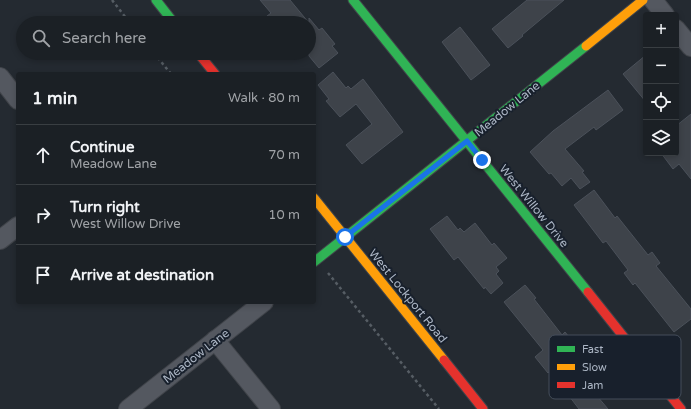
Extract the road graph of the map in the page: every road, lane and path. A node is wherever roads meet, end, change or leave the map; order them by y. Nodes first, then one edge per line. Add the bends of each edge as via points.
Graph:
1 (112, 0) edge
2 (156, 0) edge
3 (353, 0) edge
4 (643, 0) edge
5 (653, 0) edge
6 (663, 12) edge
7 (125, 16) edge
8 (169, 16) edge
9 (679, 33) edge
10 (691, 47) edge
11 (160, 60) edge
12 (204, 60) edge
13 (169, 72) edge
14 (213, 72) edge
15 (0, 77) edge
16 (16, 97) edge
17 (467, 141) junction
18 (316, 201) edge
19 (16, 228) edge
20 (345, 237) junction
21 (0, 240) edge
22 (316, 260) edge
23 (327, 272) dead end
24 (261, 304) edge
25 (622, 335) edge
26 (216, 340) junction
27 (673, 399) edge
28 (128, 409) edge
29 (271, 409) edge
30 (439, 409) edge
31 (483, 409) edge
32 (681, 409) edge

1 - 7 path
2 - 8 street
3 - 17 street, West Willow Drive
4 - 17 street, Meadow Lane
5 - 6 street
9 - 10 street
11 - 13 path
12 - 14 street
15 - 16 street
17 - 20 street, Meadow Lane
17 - 25 street, West Willow Drive
18 - 20 street, West Lockport Road
19 - 21 street
20 - 22 street, Meadow Lane
20 - 31 street, West Lockport Road
23 - 30 path
24 - 26 street, Meadow Lane
26 - 28 street, Meadow Lane
26 - 29 street
27 - 32 street, West Willow Drive

